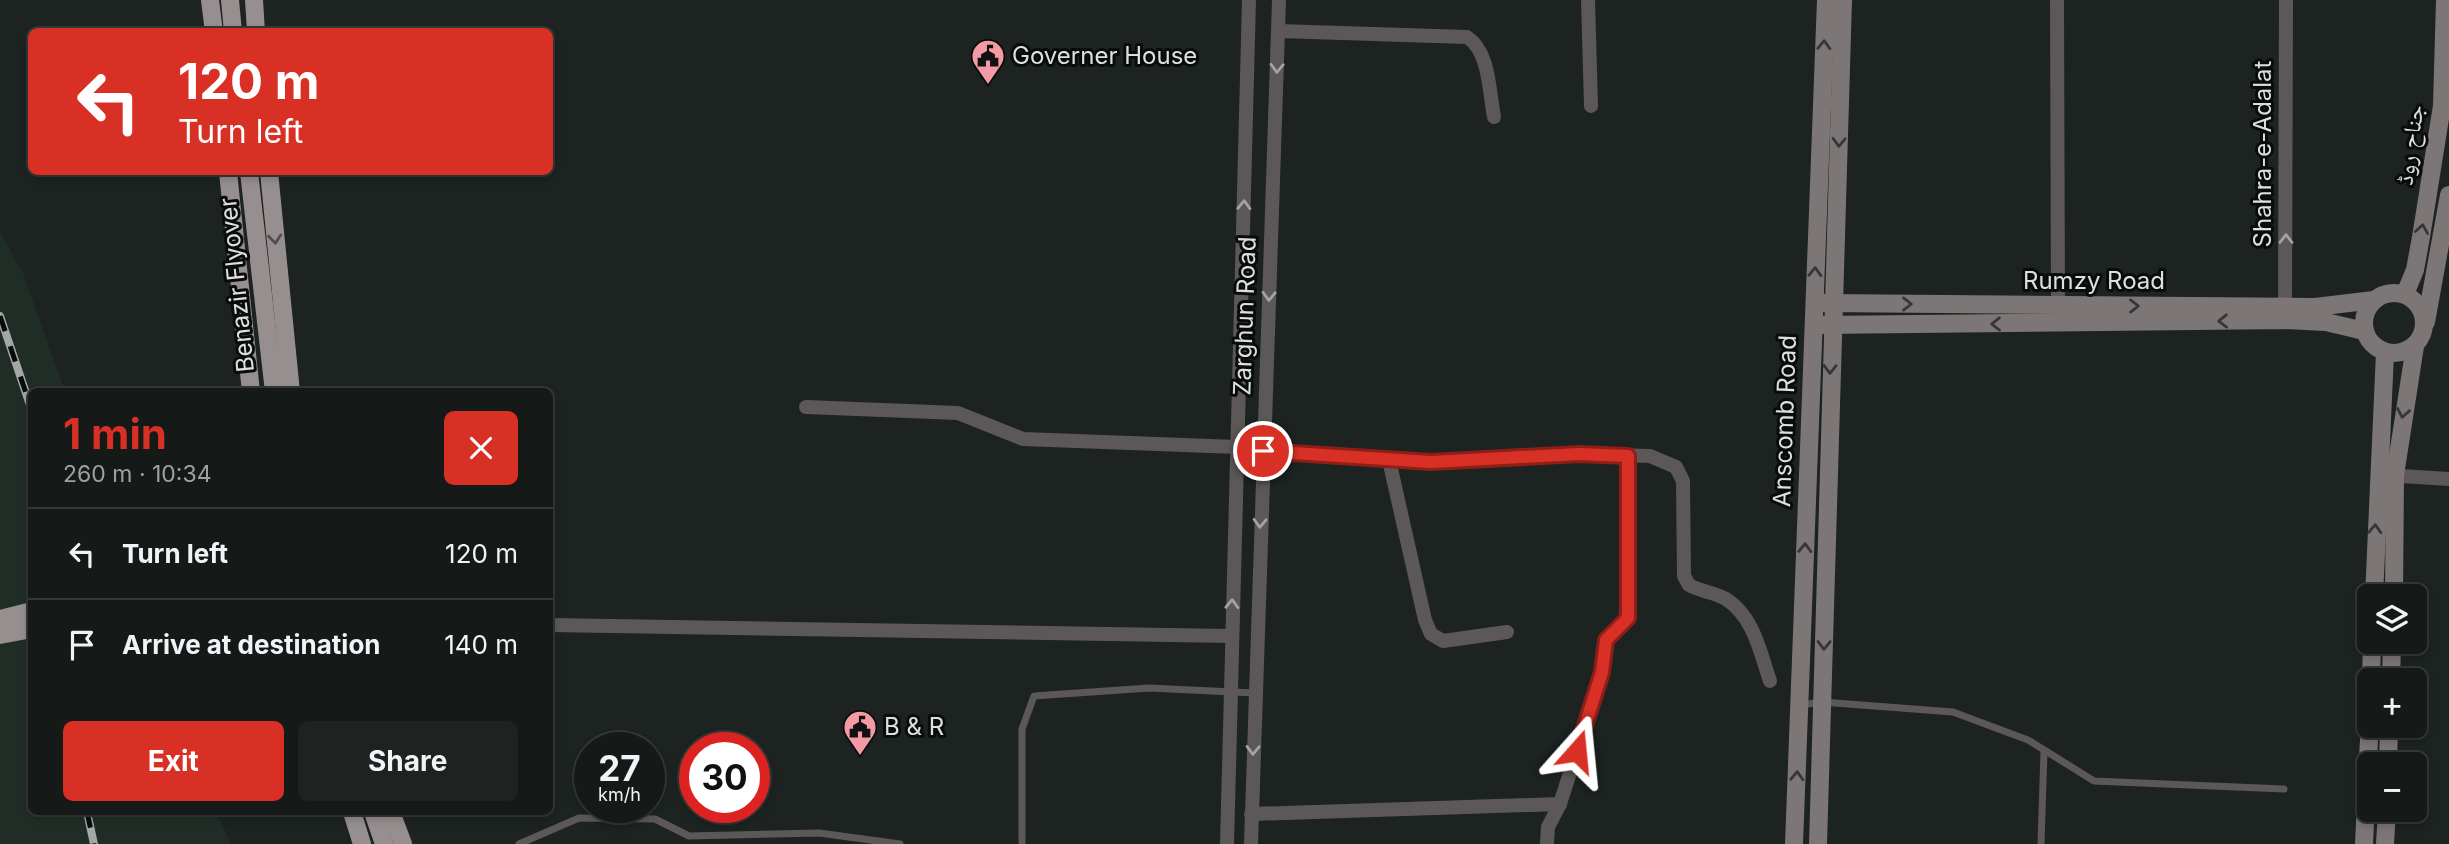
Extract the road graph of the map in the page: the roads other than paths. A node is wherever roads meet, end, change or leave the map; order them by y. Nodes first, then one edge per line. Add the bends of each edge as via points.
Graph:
1 (210, 0) edge
2 (230, 0) edge
3 (254, 0) edge
4 (1249, 0) edge
5 (1279, 0) edge
6 (1588, 0) edge
7 (1826, 0) edge
8 (1843, 0) edge
9 (2057, 0) edge
10 (2286, 0) edge
11 (2445, 0) edge
12 (214, 28) edge
13 (233, 28) edge
14 (257, 28) edge
15 (1279, 31) junction
16 (1591, 106) dead end
17 (1494, 117) dead end
18 (228, 175) edge
19 (249, 175) edge
20 (269, 175) edge
21 (2449, 195) edge
22 (2405, 294) junction
23 (2374, 300) junction
24 (1814, 303) junction
25 (1833, 304) junction
26 (2059, 306) junction
27 (2286, 307) junction
28 (1812, 325) junction
29 (1831, 325) junction
30 (2425, 326) junction
31 (2364, 331) junction
32 (2415, 346) junction
33 (2385, 353) junction
34 (251, 388) edge
35 (274, 388) edge
36 (291, 388) edge
37 (806, 407) dead end
38 (1237, 447) junction
39 (1263, 451) junction
40 (1628, 456) junction
41 (1390, 460) junction
42 (2386, 475) junction
43 (2449, 479) edge
44 (2375, 584) edge
45 (2393, 584) edge
46 (28, 612) edge
47 (0, 619) edge
48 (553, 625) edge
49 (28, 630) edge
50 (1507, 632) dead end
51 (0, 635) edge
52 (1231, 636) junction
53 (1770, 681) dead end
54 (1231, 692) junction
55 (1254, 693) junction
56 (1822, 702) junction
57 (1800, 705) junction
58 (2369, 738) edge
59 (2045, 751) junction
60 (2284, 789) dead end
61 (1560, 804) junction
62 (1251, 814) junction
63 (353, 815) edge
64 (374, 815) edge
65 (392, 815) edge
66 (2386, 822) edge
67 (689, 840) edge
68 (362, 844) edge
69 (384, 844) edge
70 (403, 844) edge
71 (519, 844) edge
72 (900, 844) edge
73 (1022, 844) edge
74 (1227, 844) edge
75 (1251, 844) edge
76 (1548, 844) edge
77 (1794, 844) edge
78 (1818, 844) edge
79 (2041, 844) edge
80 (2364, 844) edge
81 (2385, 844) edge

1 - 12 main road
2 - 13 main road
3 - 14 main road
38 -> 4 street, Zarghun Road
5 - 15 street, Zarghun Road
6 - 16 street
24 -> 7 street, Anscomb Road
8 -> 25 street, Anscomb Road
9 - 26 street
27 -> 10 street, Shahra-e-Adalat
22 -> 11 street, جناح روڈ via 2415,270 2442,106
15 - 17 street via 1467,37 1482,53
15 -> 39 street, Zarghun Road
18 - 34 main road
19 - 35 main road, Benazir Flyover
20 -> 36 main road
21 - 30 street, جناح روڈ
22 - 23 street via 2389,293
22 - 30 street via 2418,303
23 - 27 street, Rumzy Road
23 - 31 street via 2365,314
24 - 25 street, Rumzy Road
24 - 28 street, Anscomb Road
25 -> 26 street, Rumzy Road
25 - 29 street, Anscomb Road
26 -> 27 street, Rumzy Road
28 - 29 street, Rumzy Road
57 -> 28 street, Anscomb Road
31 -> 29 street, Rumzy Road via 2285,320
29 -> 56 street, Anscomb Road
30 - 32 street
31 - 33 street
32 - 33 street
32 -> 42 street
33 - 42 street
37 - 38 street via 958,413 1023,439
52 -> 38 street, Zarghun Road
39 - 41 street
39 -> 55 street, Zarghun Road
40 - 41 street
40 - 53 street via 1650,456 1676,467 1683,481 1684,576 1689,585 1724,597 1741,611
40 - 61 street via 1628,618 1606,640 1602,672
41 - 50 street via 1425,620 1432,634 1443,641
42 - 43 street
44 -> 42 street
42 - 45 street
46 - 47 main road
48 - 52 street
49 - 51 main road
52 - 54 street, Zarghun Road
54 - 55 lane
54 - 73 lane via 1149,688 1034,696 1022,729
54 - 74 street, Zarghun Road
55 -> 62 street, Zarghun Road
56 - 57 lane
56 - 59 lane via 1953,712
56 - 78 street, Anscomb Road
77 -> 57 street, Anscomb Road
58 - 80 street
59 - 60 lane via 2094,781
59 - 79 lane
61 - 62 street
61 - 76 street via 1548,827
62 - 75 street, Zarghun Road
63 - 68 main road
64 - 69 main road
65 - 70 main road
66 - 81 street
67 - 71 lane via 655,819 579,818
67 - 72 lane via 819,833

